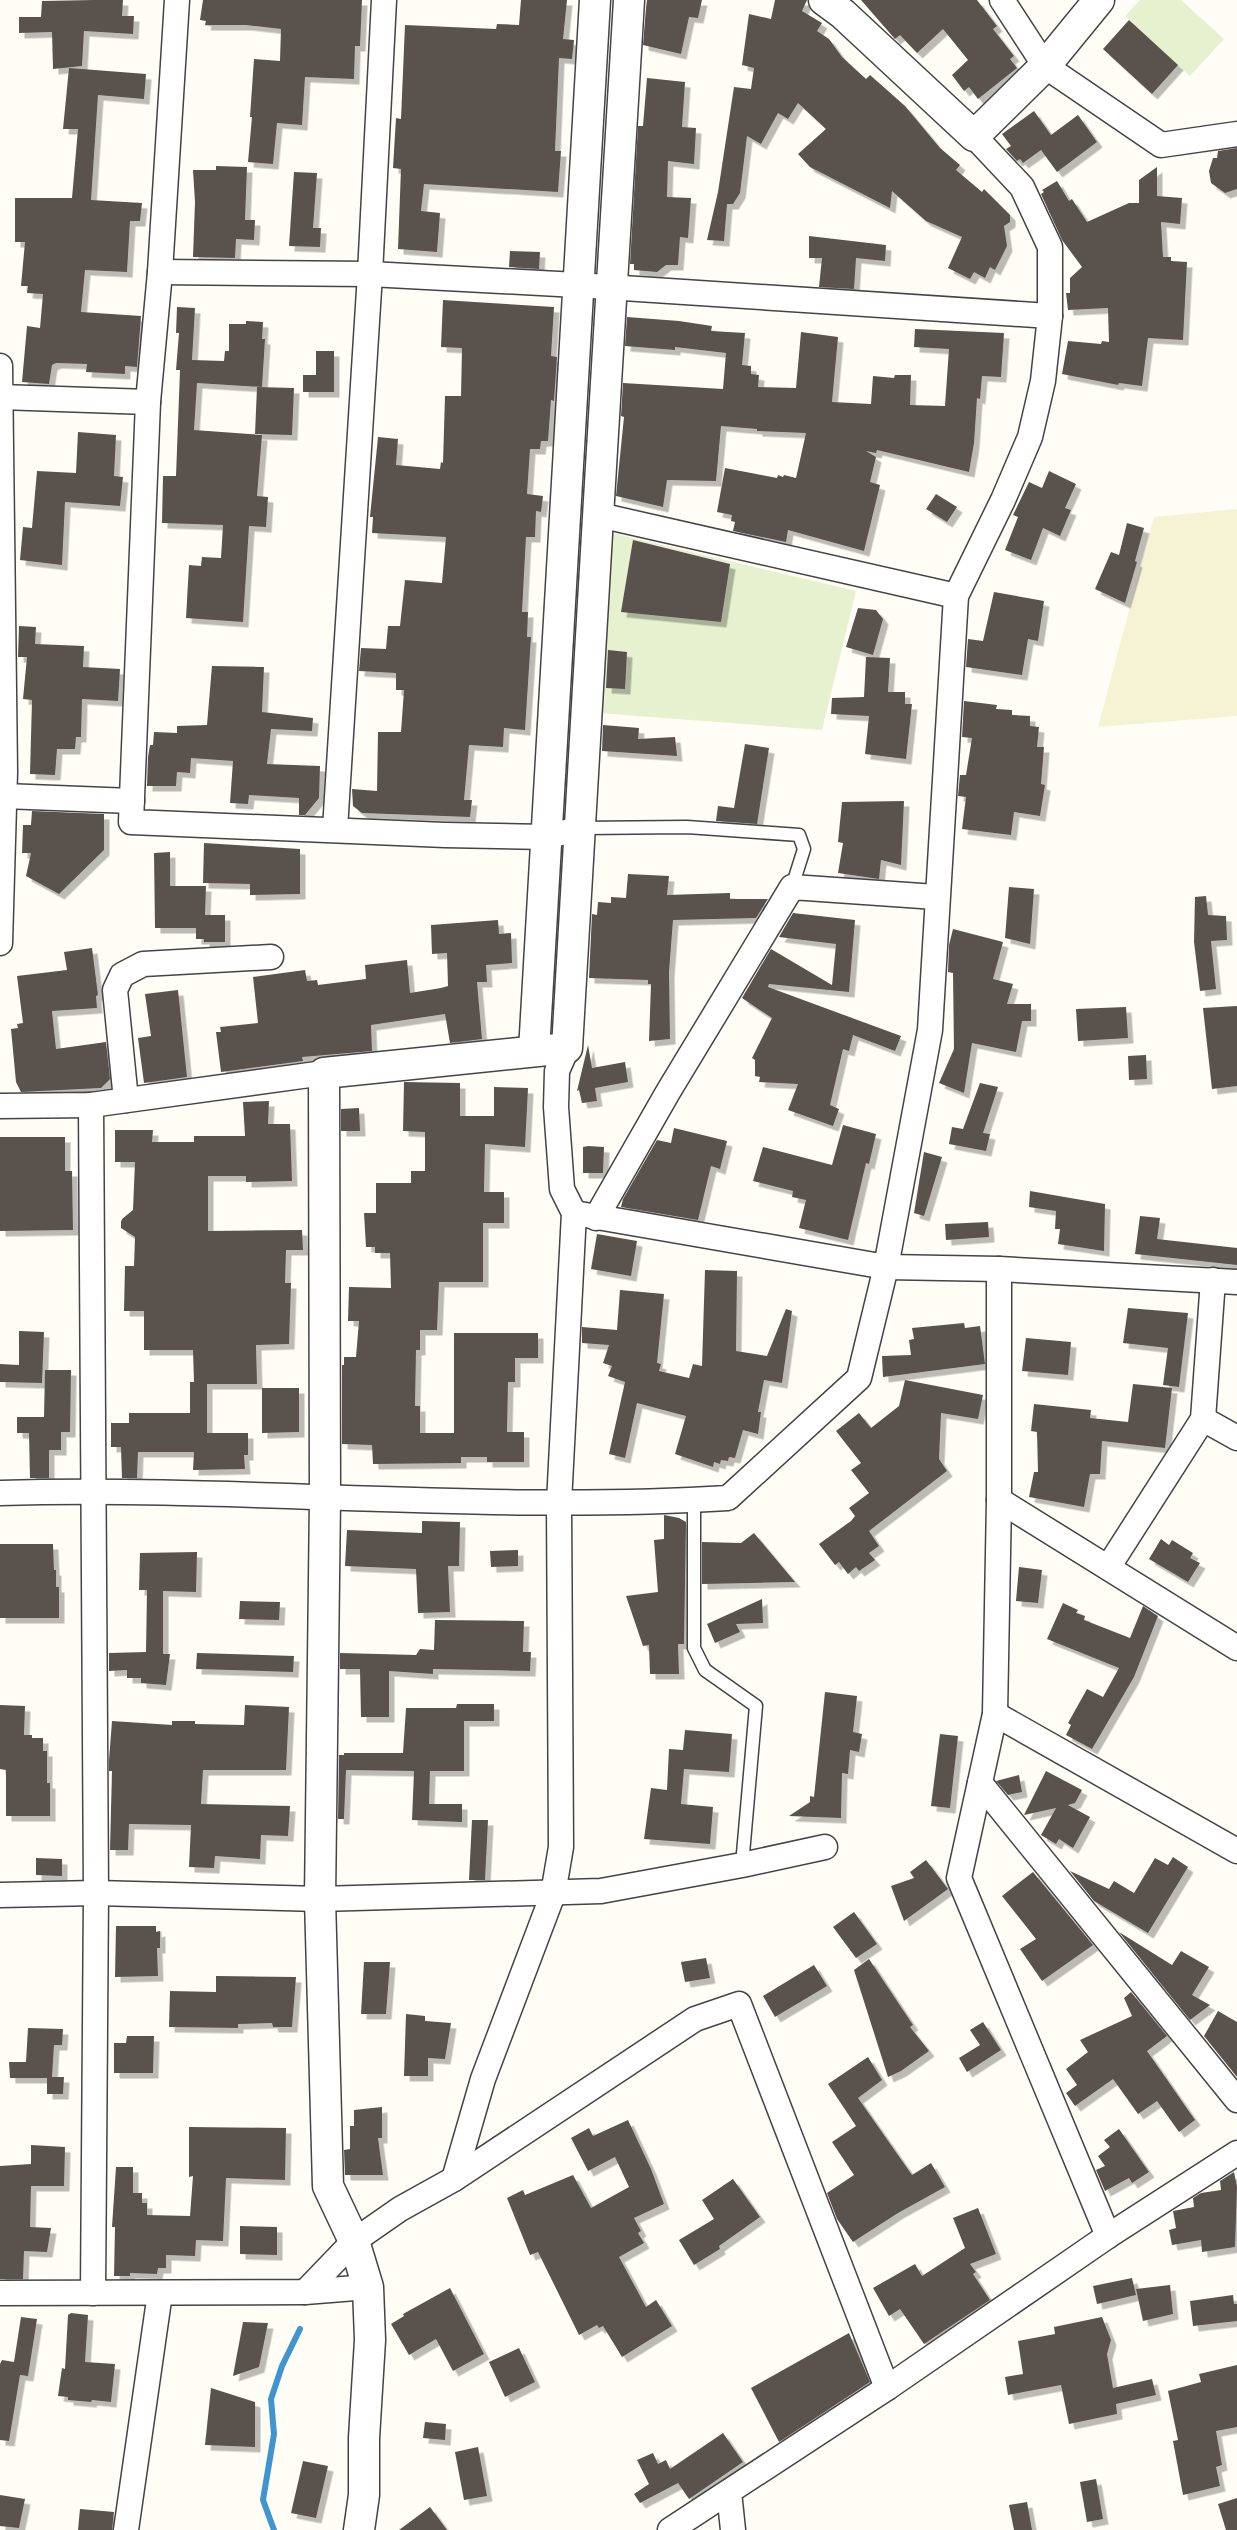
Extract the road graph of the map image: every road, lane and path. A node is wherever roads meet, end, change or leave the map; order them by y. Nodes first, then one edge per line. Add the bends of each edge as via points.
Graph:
1 (177, 0) edge
2 (384, 0) edge
3 (595, 0) edge
4 (629, 0) edge
5 (824, 0) edge
6 (1002, 0) edge
7 (1099, 0) edge
8 (1045, 66) junction
9 (1237, 134) edge
10 (974, 136) junction
11 (160, 272) junction
12 (370, 274) junction
13 (577, 285) junction
14 (610, 287) junction
15 (1050, 316) junction
16 (0, 366) edge
17 (1, 397) edge
18 (148, 402) junction
19 (599, 515) junction
20 (956, 596) junction
21 (2, 772) edge
22 (4, 796) junction
23 (132, 801) junction
24 (581, 828) junction
25 (335, 829) junction
26 (546, 837) junction
27 (792, 887) junction
28 (936, 897) junction
29 (0, 943) edge
30 (272, 957) dead end
31 (567, 1048) junction
32 (534, 1051) junction
33 (324, 1073) junction
34 (126, 1100) junction
35 (91, 1105) junction
36 (0, 1106) edge
37 (585, 1215) junction
38 (886, 1267) junction
39 (999, 1269) junction
40 (1213, 1280) junction
41 (1237, 1281) edge
42 (1203, 1419) junction
43 (1237, 1438) edge
44 (95, 1490) junction
45 (0, 1493) edge
46 (325, 1499) junction
47 (694, 1500) junction
48 (999, 1500) junction
49 (559, 1503) junction
50 (1109, 1566) junction
51 (1237, 1648) edge
52 (995, 1714) junction
53 (981, 1784) junction
54 (825, 1847) dead end
55 (1237, 1851) edge
56 (742, 1865) junction
57 (96, 1893) junction
58 (553, 1894) junction
59 (0, 1895) edge
60 (320, 1899) junction
61 (1237, 2100) edge
62 (1237, 2153) edge
63 (454, 2180) junction
64 (1108, 2236) junction
65 (354, 2241) junction
66 (368, 2288) junction
67 (305, 2292) junction
68 (0, 2293) edge
69 (93, 2293) junction
70 (160, 2293) junction
71 (887, 2388) junction
72 (729, 2492) junction
73 (126, 2530) edge
74 (359, 2530) edge
75 (670, 2530) edge
76 (733, 2530) edge

1 - 11 street
2 - 12 street
3 - 13 street
4 - 14 street
5 - 10 street
6 - 8 street
7 - 8 street
8 - 9 street via 1161,145
8 - 10 street
10 - 15 street via 1022,187 1050,247
11 - 12 street
11 - 18 street
12 - 13 street
12 - 25 street
13 - 14 street
13 - 26 street
14 - 15 street
14 - 19 street
15 - 20 street via 1043,381 1030,437
16 - 17 street
17 - 18 street
17 - 21 street
18 - 23 street
19 - 20 street
19 - 24 street
20 - 28 street
21 - 22 street
22 - 23 street
22 - 29 street
23 - 25 street via 131,822
24 - 26 street
24 - 27 lane via 687,827 799,835 804,849
24 - 31 street
25 - 26 street
26 - 32 street
27 - 28 street
27 - 37 street via 668,1092
28 - 38 street via 930,1030
30 - 34 street via 143,964 122,975 115,990
31 - 32 street
31 - 37 street via 557,1071 562,1189
32 - 33 street
33 - 34 street
33 - 46 street
34 - 35 street
35 - 36 street
35 - 44 street
37 - 38 street
37 - 49 street
38 - 39 street
38 - 47 street via 859,1378 728,1498
39 - 40 street
39 - 48 street
40 - 41 street
40 - 42 street
42 - 43 street
42 - 50 street
44 - 45 street
44 - 46 street
44 - 57 street
46 - 49 street
46 - 60 street
47 - 49 street
47 - 56 lane via 694,1648 705,1670 756,1706
48 - 50 street
48 - 52 street
49 - 58 street via 561,1847
50 - 51 street
52 - 53 street
52 - 55 street
53 - 61 street
53 - 64 street via 959,1878
54 - 56 street
56 - 58 street via 601,1892
57 - 59 street
57 - 60 street
57 - 69 street
58 - 60 street
58 - 63 street via 483,2079
60 - 65 street via 328,2186
62 - 64 street
63 - 65 street via 400,2209
63 - 71 street via 695,2019 739,2004
64 - 71 street
65 - 66 street
65 - 67 street
66 - 67 street
66 - 74 street via 370,2340
67 - 70 street
68 - 69 street
69 - 70 street
70 - 73 street
71 - 72 street
72 - 75 street
72 - 76 street

